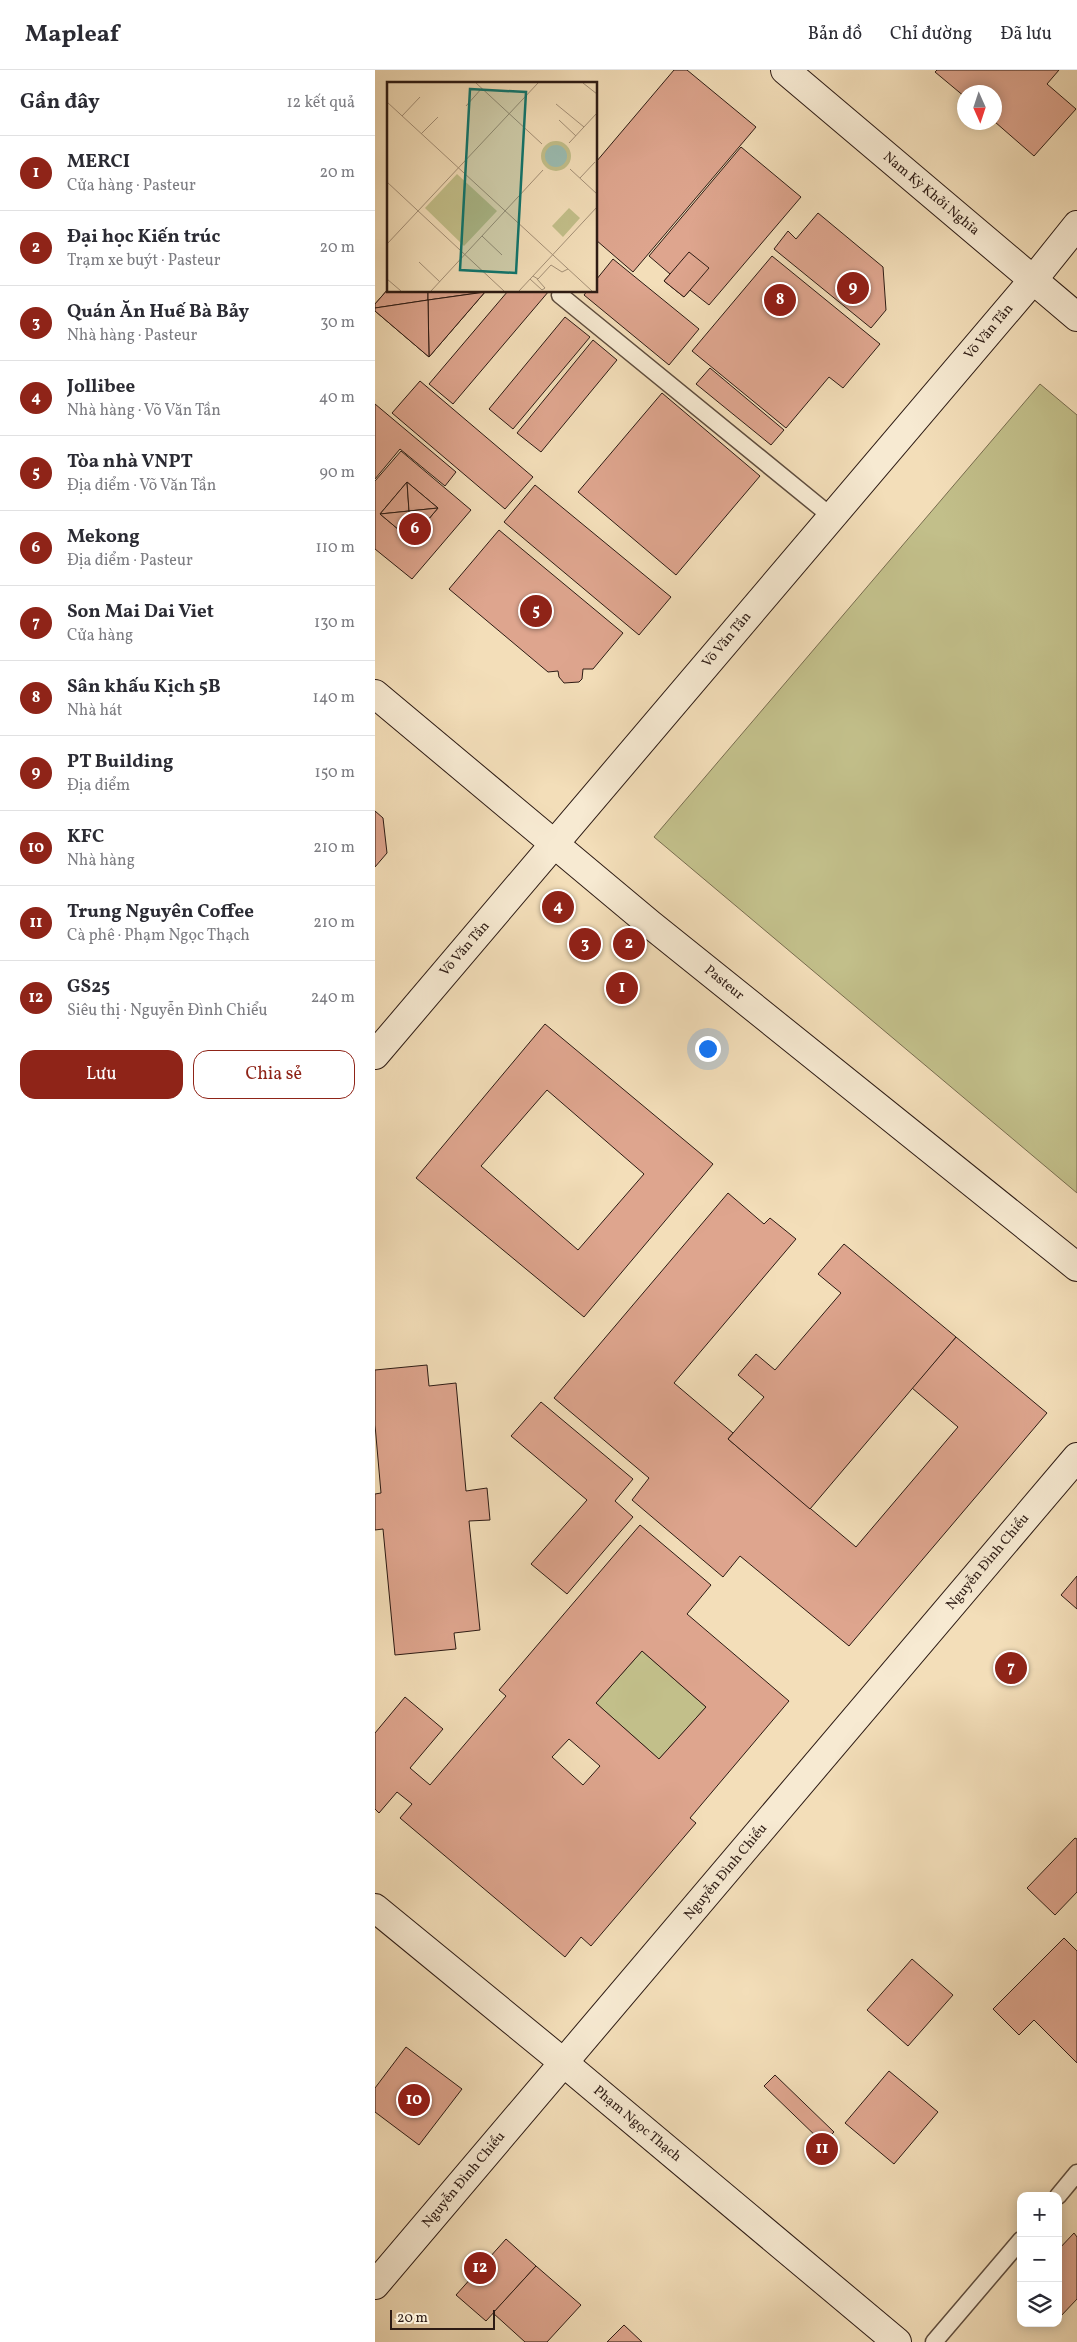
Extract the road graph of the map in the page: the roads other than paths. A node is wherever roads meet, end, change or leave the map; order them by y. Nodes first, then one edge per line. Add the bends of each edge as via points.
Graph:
1 (785, 70) edge
2 (1077, 225) edge
3 (1033, 280) junction
4 (560, 295) dead end
5 (1077, 317) edge
6 (832, 517) junction
7 (375, 694) edge
8 (555, 844) junction
9 (375, 1054) edge
10 (1077, 1267) edge
11 (1077, 1457) edge
12 (375, 1908) edge
13 (564, 2063) junction
14 (1077, 2173) edge
15 (1061, 2192) edge
16 (1017, 2245) edge
17 (375, 2285) edge
18 (885, 2338) edge
19 (935, 2342) edge

1 - 3 main road, Nam Kỳ Khởi Nghĩa
2 - 3 main road, Võ Văn Tần
3 - 5 main road, Nam Kỳ Khởi Nghĩa
3 - 6 main road, Võ Văn Tần
4 - 6 lane
6 - 8 main road, Võ Văn Tần
7 - 8 main road, Pasteur
8 - 9 main road, Võ Văn Tần
8 - 10 main road, Pasteur
11 - 13 main road, Nguyễn Đình Chiểu
12 - 13 main road, Phạm Ngọc Thạch
13 - 17 main road, Nguyễn Đình Chiểu
13 - 18 main road, Phạm Ngọc Thạch
14 - 15 lane
16 - 19 lane

